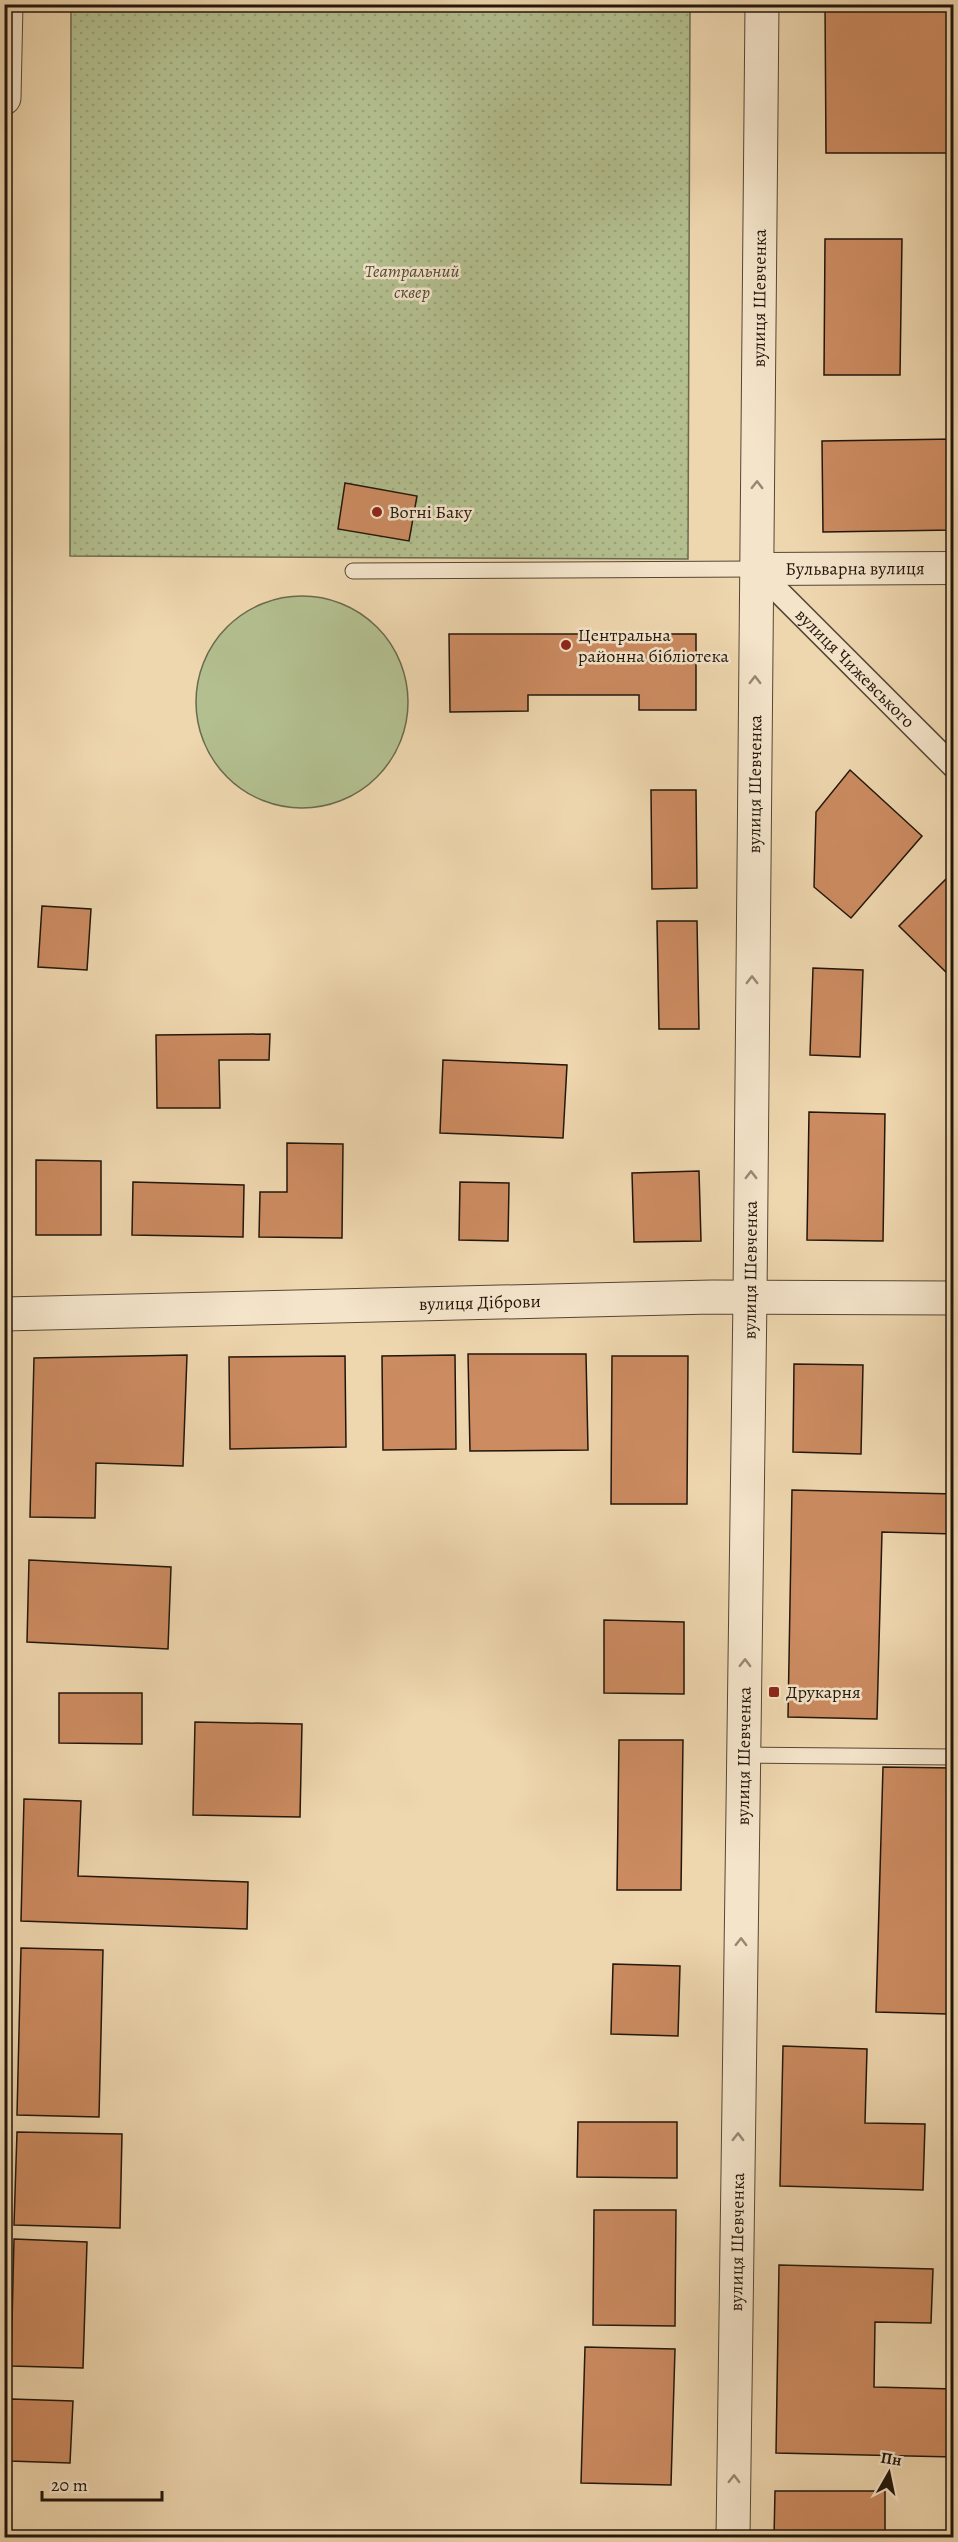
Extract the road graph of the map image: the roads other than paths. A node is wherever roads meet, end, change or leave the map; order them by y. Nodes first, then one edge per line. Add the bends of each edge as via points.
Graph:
1 (6, 4) edge
2 (762, 4) edge
3 (4, 98) edge
4 (954, 568) edge
5 (756, 569) junction
6 (353, 571) dead end
7 (954, 767) edge
8 (750, 1297) junction
9 (954, 1298) edge
10 (4, 1314) edge
11 (743, 1755) junction
12 (954, 1757) edge
13 (733, 2538) edge

1 - 3 street
5 -> 2 street, вулиця Шевченка
4 - 5 street, Бульварна вулиця
5 - 6 lane
5 - 7 street, вулиця Чижевського
8 -> 5 street, вулиця Шевченка
8 - 9 street, вулиця Діброви
8 - 10 street, вулиця Діброви
11 -> 8 street, вулиця Шевченка
11 - 12 lane
13 -> 11 street, вулиця Шевченка

